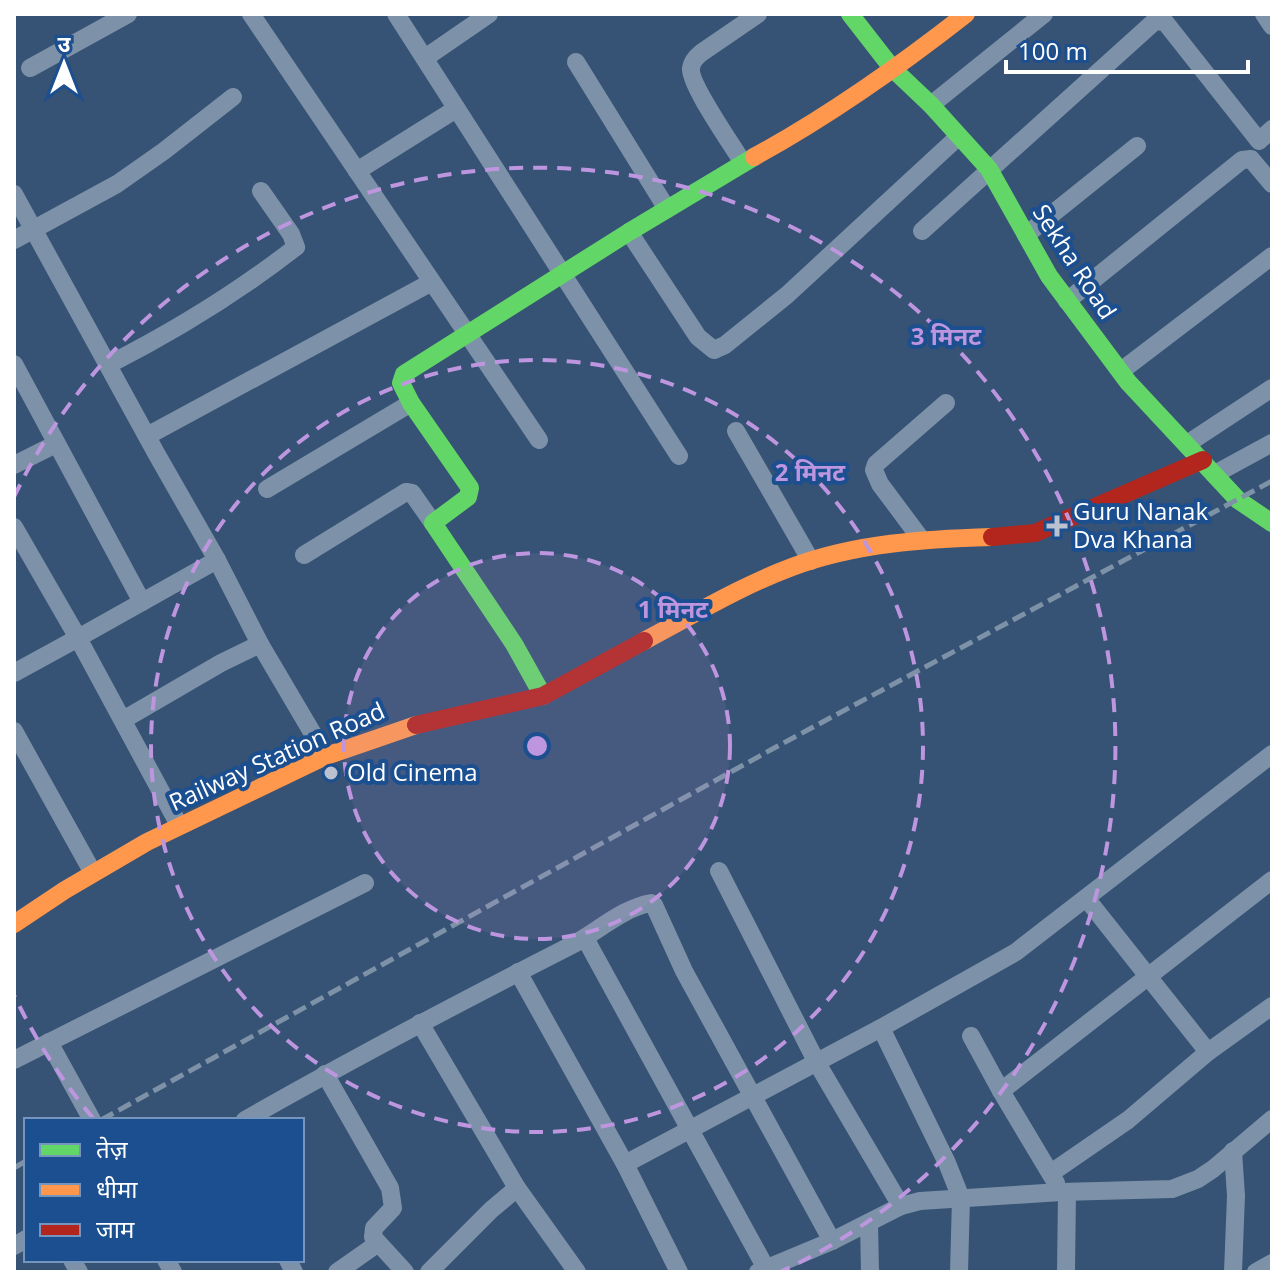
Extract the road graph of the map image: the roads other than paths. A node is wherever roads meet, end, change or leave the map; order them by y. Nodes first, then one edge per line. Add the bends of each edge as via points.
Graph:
1 (251, 14) edge
2 (396, 14) edge
3 (489, 14) edge
4 (758, 14) edge
5 (850, 14) edge
6 (966, 14) edge
7 (1044, 14) edge
8 (1264, 14) edge
9 (119, 16) edge
10 (1272, 26) edge
11 (425, 58) junction
12 (576, 62) dead end
13 (30, 68) dead end
14 (892, 68) junction
15 (233, 97) dead end
16 (931, 105) junction
17 (456, 109) junction
18 (1272, 129) edge
19 (958, 137) junction
20 (1137, 146) dead end
21 (743, 163) junction
22 (989, 169) junction
23 (357, 171) junction
24 (1272, 184) edge
25 (261, 191) dead end
26 (14, 194) edge
27 (667, 209) junction
28 (33, 229) junction
29 (922, 231) dead end
30 (629, 232) junction
31 (1026, 235) junction
32 (14, 240) edge
33 (1272, 256) edge
34 (562, 275) junction
35 (430, 283) junction
36 (1067, 301) junction
37 (466, 333) junction
38 (14, 364) edge
39 (108, 365) junction
40 (1121, 371) junction
41 (1272, 388) edge
42 (411, 403) junction
43 (946, 403) dead end
44 (736, 431) dead end
45 (147, 436) junction
46 (539, 440) dead end
47 (1272, 443) edge
48 (56, 444) junction
49 (1187, 444) junction
50 (679, 456) dead end
51 (14, 465) edge
52 (1209, 467) junction
53 (267, 489) dead end
54 (433, 523) junction
55 (1272, 523) edge
56 (14, 527) edge
57 (921, 539) junction
58 (304, 555) dead end
59 (217, 560) junction
60 (811, 561) junction
61 (142, 602) junction
62 (78, 638) junction
63 (260, 644) junction
64 (14, 673) edge
65 (543, 696) junction
66 (123, 720) junction
67 (14, 731) edge
68 (1272, 754) edge
69 (326, 756) junction
70 (179, 825) junction
71 (719, 871) dead end
72 (93, 873) junction
73 (1272, 880) edge
74 (365, 883) dead end
75 (1086, 898) junction
76 (14, 924) edge
77 (585, 938) junction
78 (518, 972) junction
79 (1148, 975) junction
80 (1272, 1006) edge
81 (420, 1023) junction
82 (881, 1028) junction
83 (971, 1036) dead end
84 (49, 1042) junction
85 (1208, 1052) junction
86 (14, 1060) edge
87 (817, 1063) junction
88 (325, 1074) junction
89 (1001, 1091) junction
90 (753, 1095) junction
91 (91, 1118) edge
92 (248, 1118) edge
93 (1272, 1119) edge
94 (689, 1129) junction
95 (1233, 1151) junction
96 (625, 1164) junction
97 (1051, 1173) junction
98 (517, 1188) junction
99 (1064, 1192) junction
100 (961, 1198) junction
101 (901, 1206) junction
102 (869, 1223) junction
103 (832, 1241) junction
104 (377, 1244) junction
105 (1272, 1263) edge
106 (571, 1270) edge
107 (764, 1271) edge
108 (337, 1272) edge
109 (405, 1272) edge
110 (429, 1272) edge
111 (679, 1272) edge
112 (870, 1272) edge
113 (959, 1272) edge
114 (1066, 1272) edge
115 (1233, 1272) edge
116 (1256, 1272) edge

1 - 23 street
2 - 11 street
3 - 11 street
4 - 21 street via 696,57 691,68
5 - 14 street, Sekha Road
6 - 14 street
7 - 16 street
8 - 10 street
9 - 13 street
11 - 17 street
12 - 27 street
14 - 16 street, Sekha Road
14 - 21 street
15 - 28 street via 117,184
16 - 19 street, Sekha Road
17 - 23 street
17 - 34 street
18 - 22 street via 1259,141 1160,20 1148,25
19 - 22 street, Sekha Road
19 - 30 street via 787,295 714,350 698,337
20 - 31 street
21 - 27 street
22 - 29 street
22 - 31 street, Sekha Road
23 - 35 street
24 - 36 street via 1251,159 1242,160
25 - 39 street via 296,247 226,299
26 - 28 street
27 - 30 street
28 - 32 street
28 - 39 street
30 - 34 street
31 - 36 street, Sekha Road
33 - 40 street
34 - 37 street
34 - 50 street
35 - 37 street
35 - 45 street
36 - 40 street, Sekha Road
37 - 42 street via 404,374 401,383
37 - 46 street
38 - 48 street
39 - 45 street
40 - 49 street, Sekha Road
41 - 49 street
42 - 53 street
42 - 54 street via 470,488 468,497
43 - 57 street via 874,470
44 - 60 street
45 - 59 street
47 - 52 street
48 - 51 street
48 - 61 street
49 - 52 street, Sekha Road
52 - 55 street, Sekha Road via 1238,500
52 - 57 street, Railway Station Road via 1035,533
54 - 58 street via 406,492
54 - 65 street
56 - 62 street
57 - 60 street, Railway Station Road
59 - 61 street
59 - 63 street
60 - 65 street, Railway Station Road via 751,584
61 - 62 street
62 - 64 street
62 - 66 street
63 - 66 street
63 - 69 street
65 - 69 street, Railway Station Road via 399,729
66 - 70 street
67 - 72 street
68 - 75 street
69 - 70 street, Railway Station Road
70 - 72 street, Railway Station Road
71 - 87 street
72 - 76 street, Railway Station Road
73 - 79 street
74 - 84 street
75 - 79 street
75 - 82 street via 1016,952
77 - 78 street
77 - 90 street via 646,903 653,904
77 - 94 street
78 - 81 street
78 - 96 street
79 - 85 street
79 - 89 street
80 - 85 street
81 - 88 street
81 - 98 street
82 - 87 street
82 - 100 street
83 - 89 street
84 - 86 street
84 - 91 street
85 - 97 street via 1128,1120
87 - 90 street
87 - 101 street
88 - 92 street
88 - 104 street via 393,1197 393,1208 373,1230
89 - 97 street
90 - 94 street
90 - 103 street
93 - 95 street
94 - 96 street
94 - 107 street
95 - 99 street via 1198,1179 1172,1189
95 - 115 street
96 - 111 street
97 - 99 street
98 - 106 street
98 - 110 street
99 - 100 street
99 - 114 street
100 - 101 street
100 - 113 street
101 - 102 street
102 - 103 street
102 - 112 street
103 - 107 street
104 - 108 street
104 - 109 street
105 - 116 street

